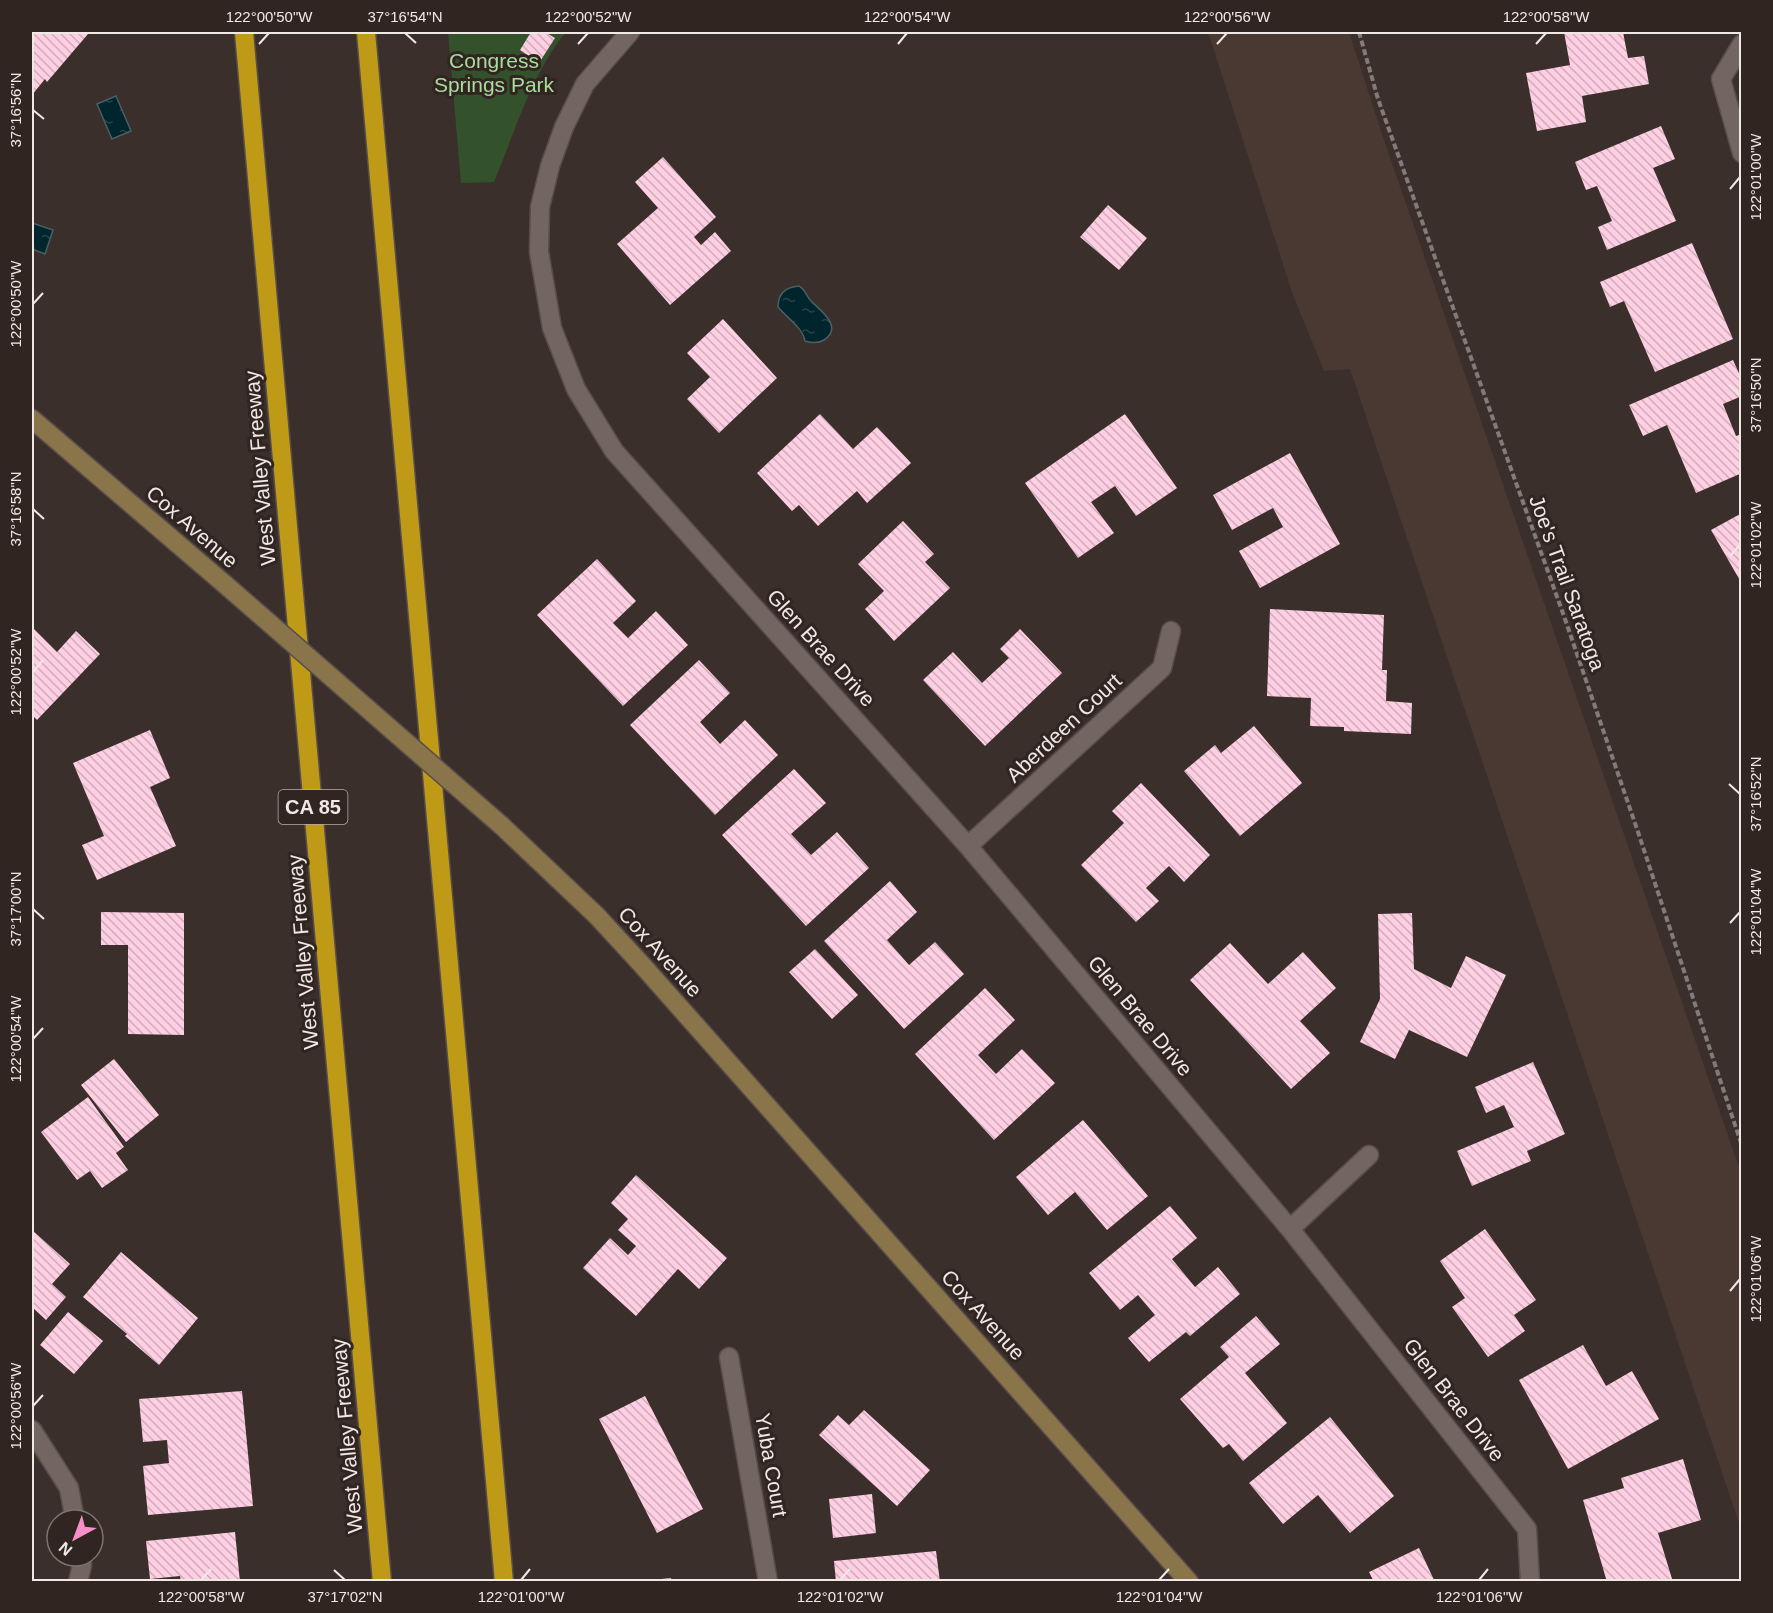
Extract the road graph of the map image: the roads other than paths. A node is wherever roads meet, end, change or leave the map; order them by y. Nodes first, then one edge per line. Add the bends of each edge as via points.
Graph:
1 (244, 32) edge
2 (366, 32) edge
3 (630, 32) edge
4 (1742, 44) edge
5 (1742, 153) edge
6 (32, 419) edge
7 (1171, 631) dead end
8 (968, 846) junction
9 (1369, 1155) dead end
10 (1290, 1229) junction
11 (729, 1357) dead end
12 (32, 1430) edge
13 (73, 1508) edge
14 (382, 1581) edge
15 (504, 1581) edge
16 (768, 1581) edge
17 (1189, 1581) edge
18 (1530, 1581) edge

1 - 14 highway, West Valley Freeway / CA 85
2 - 15 highway
3 - 8 street, Glen Brae Drive via 585,84 550,166 540,207 539,252 552,328 576,389 614,451
4 - 5 street via 1720,79
6 - 17 main road, Cox Avenue, bridge via 502,826 597,916
7 - 8 street, Aberdeen Court via 1162,668
8 - 10 street, Glen Brae Drive
9 - 10 street
10 - 18 street, Glen Brae Drive via 1527,1528
11 - 16 street, Yuba Court
12 - 13 street via 69,1488

